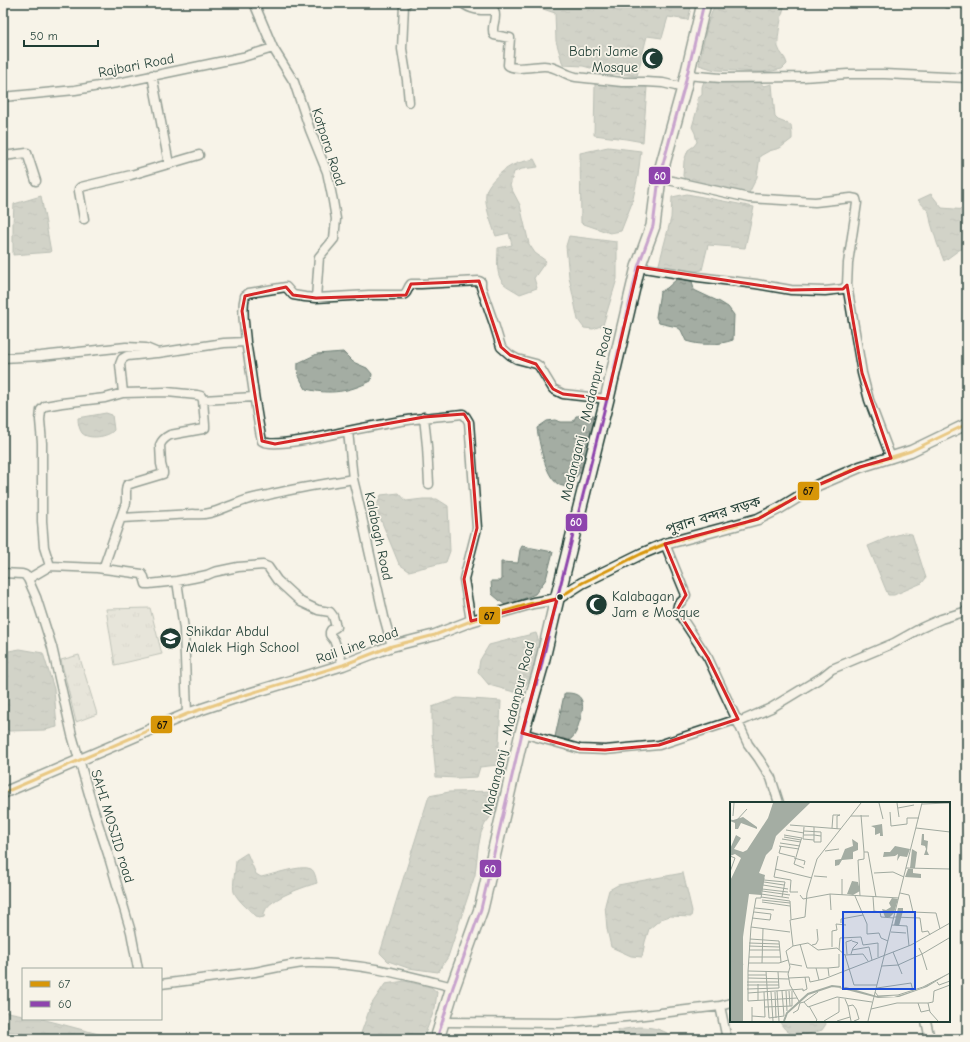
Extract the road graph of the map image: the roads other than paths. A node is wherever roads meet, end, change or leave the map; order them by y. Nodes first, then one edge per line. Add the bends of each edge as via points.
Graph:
1 (254, 3) edge
2 (407, 3) edge
3 (463, 3) edge
4 (704, 3) edge
5 (947, 3) edge
6 (962, 3) edge
7 (273, 48) junction
8 (152, 75) junction
9 (967, 78) edge
10 (685, 82) junction
11 (3, 96) edge
12 (409, 102) dead end
13 (199, 154) dead end
14 (3, 156) edge
15 (169, 164) junction
16 (659, 178) junction
17 (36, 181) dead end
18 (84, 219) dead end
19 (638, 267) junction
20 (847, 285) junction
21 (316, 298) junction
22 (246, 342) junction
23 (158, 353) junction
24 (3, 358) edge
25 (123, 393) junction
26 (254, 396) junction
27 (608, 399) junction
28 (203, 400) junction
29 (424, 417) junction
30 (967, 424) edge
31 (348, 431) junction
32 (891, 458) junction
33 (353, 479) junction
34 (429, 484) dead end
35 (122, 518) junction
36 (665, 544) junction
37 (50, 566) junction
38 (103, 569) junction
39 (3, 573) edge
40 (28, 579) junction
41 (177, 581) junction
42 (557, 599) junction
43 (967, 612) edge
44 (471, 621) junction
45 (392, 646) junction
46 (343, 665) junction
47 (187, 714) junction
48 (738, 721) junction
49 (522, 733) junction
50 (79, 761) junction
51 (3, 793) edge
52 (778, 802) edge
53 (138, 968) edge
54 (162, 984) edge
55 (453, 987) junction
56 (730, 1003) edge
57 (720, 1006) junction
58 (443, 1022) junction
59 (926, 1022) edge
60 (437, 1039) edge
61 (726, 1039) edge
62 (930, 1039) edge

1 - 7 street, Kotpara Road
2 - 12 street via 404,5 402,49
3 - 10 street via 480,10 494,10 492,33 510,38 510,67 552,67 569,76 622,82
4 - 10 main road, Madanganj - Madanpur Road
5 - 6 street
7 - 8 street, Rajbari Road via 243,57
7 - 21 street, Kotpara Road via 294,82 327,172 333,201 336,219 334,239 319,257
8 - 11 street, Rajbari Road via 75,90
8 - 15 street
9 - 10 street via 848,74
10 - 16 main road, Madanganj - Madanpur Road
13 - 15 street
14 - 17 street via 28,153
15 - 18 street via 81,187 79,191
16 - 19 main road, Madanganj - Madanpur Road via 652,226
16 - 20 street via 749,198 815,202 856,199
19 - 20 street via 791,290 843,290
19 - 27 main road, Madanganj - Madanpur Road
20 - 32 street via 864,380
21 - 22 street via 293,295 286,287 249,293 245,296 242,311
21 - 27 street via 403,295 410,284 479,281 501,347 517,359 539,366 553,389 563,394
22 - 23 street
22 - 26 street
23 - 24 street via 146,348 126,347
23 - 25 street via 122,359 120,364
25 - 28 street via 167,392 197,395
25 - 37 street via 45,406 41,410 42,521 44,547
26 - 28 street
26 - 31 street via 262,442 265,444
27 - 42 main road, Madanganj - Madanpur Road
28 - 35 street via 205,428 170,435 161,442 163,474 127,485
29 - 31 street
29 - 34 street
29 - 44 street via 463,414 469,422 477,528 464,579
30 - 32 street, পুরান বন্দর সড়ক
31 - 33 street, Kalabagh Road
32 - 36 street, পুরান বন্দর সড়ক via 860,467 818,485 758,519
33 - 35 street via 288,490 239,502 208,514
33 - 45 street, Kalabagh Road
35 - 38 street
36 - 42 street, পুরান বন্দর সড়ক via 582,583
36 - 48 street via 686,595 678,604 677,610 708,658
37 - 38 street
37 - 40 street
38 - 41 street via 142,574 146,584
39 - 40 street via 22,574
40 - 50 street, SAHI MOSJID road via 52,647
41 - 46 street via 238,567 268,567 277,580 301,602 318,610 330,612 336,627 331,630 330,635
41 - 47 street via 184,630
42 - 44 street, Rail Line Road
42 - 49 main road, Madanganj - Madanpur Road
43 - 48 street via 941,619 894,643 832,668 822,677 770,708
44 - 45 street, Rail Line Road via 435,635
45 - 46 street, Rail Line Road
46 - 47 street, Rail Line Road
47 - 50 street, Rail Line Road
48 - 49 street via 659,745 606,750 580,749
48 - 52 street via 748,744 771,778
49 - 55 main road, Madanganj - Madanpur Road via 480,909
50 - 51 street, Rail Line Road
50 - 53 street, SAHI MOSJID road via 131,932
54 - 55 street via 307,963 323,963 388,971
55 - 58 main road, Madanganj - Madanpur Road
56 - 57 street
57 - 58 street via 559,1023
57 - 61 street
58 - 60 main road, Madanganj - Madanpur Road
59 - 62 street

